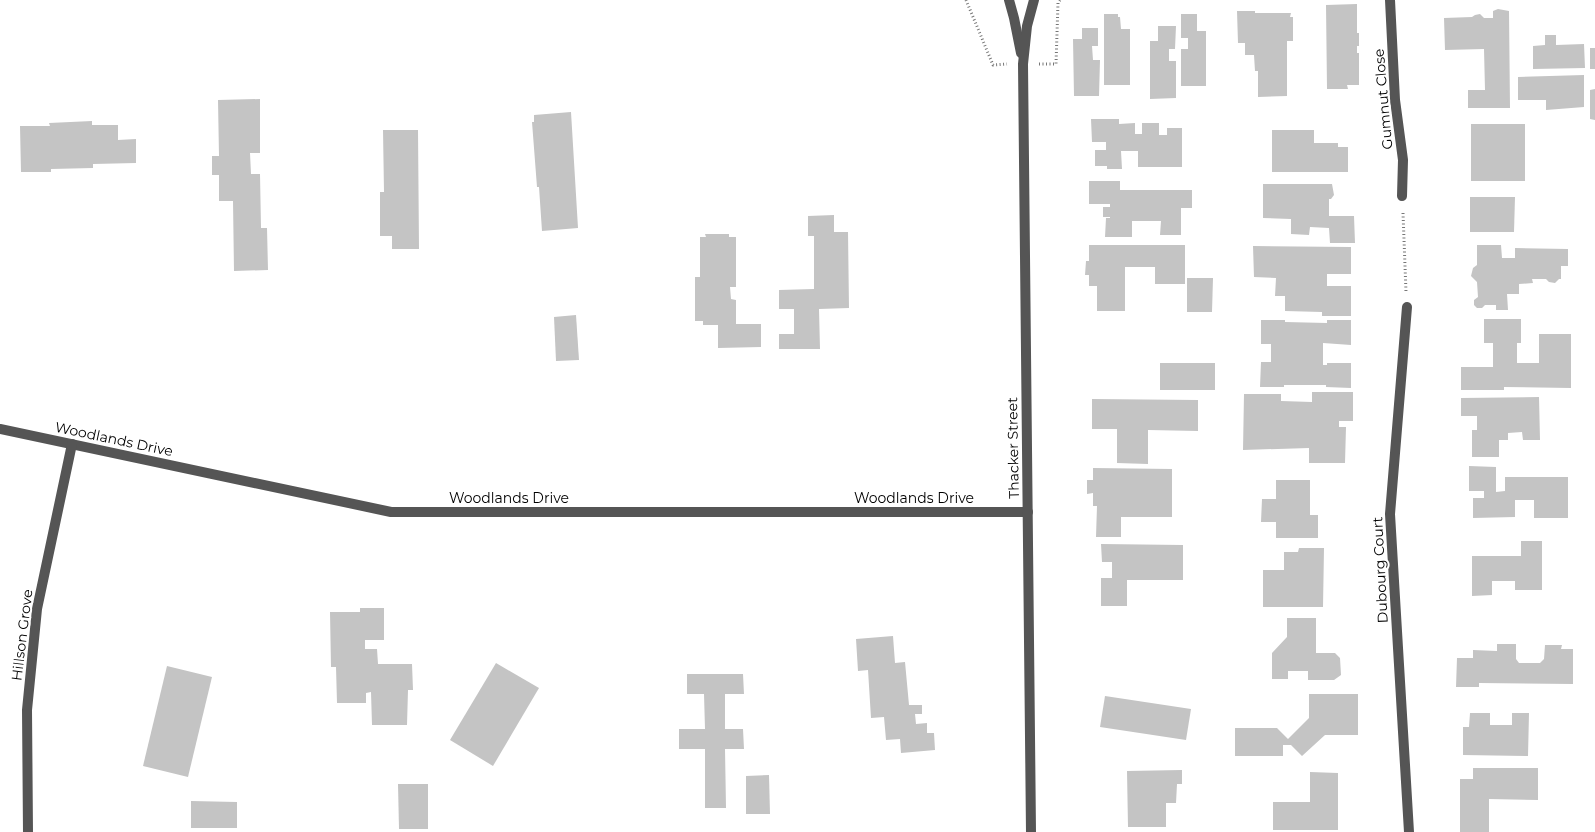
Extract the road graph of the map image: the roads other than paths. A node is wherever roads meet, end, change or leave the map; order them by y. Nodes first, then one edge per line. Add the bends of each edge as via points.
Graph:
1 (1009, 0) edge
2 (1034, 0) edge
3 (1390, 0) edge
4 (1023, 64) junction
5 (1402, 196) road end
6 (1407, 307) road end
7 (0, 429) edge
8 (72, 444) junction
9 (1028, 512) junction
10 (28, 832) edge
11 (1031, 832) edge
12 (1409, 832) edge

1 - 4 street, Thacker Street
2 - 4 street, Thacker Street
3 - 5 street, Gumnut Close via 1395,100 1403,160
4 - 9 street, Thacker Street
6 - 12 street, Dubourg Court via 1390,514
7 - 8 street, Woodlands Drive
8 - 9 street, Woodlands Drive via 390,512
8 - 10 street, Hillson Grove via 37,609 27,710
9 - 11 street, Thacker Street

